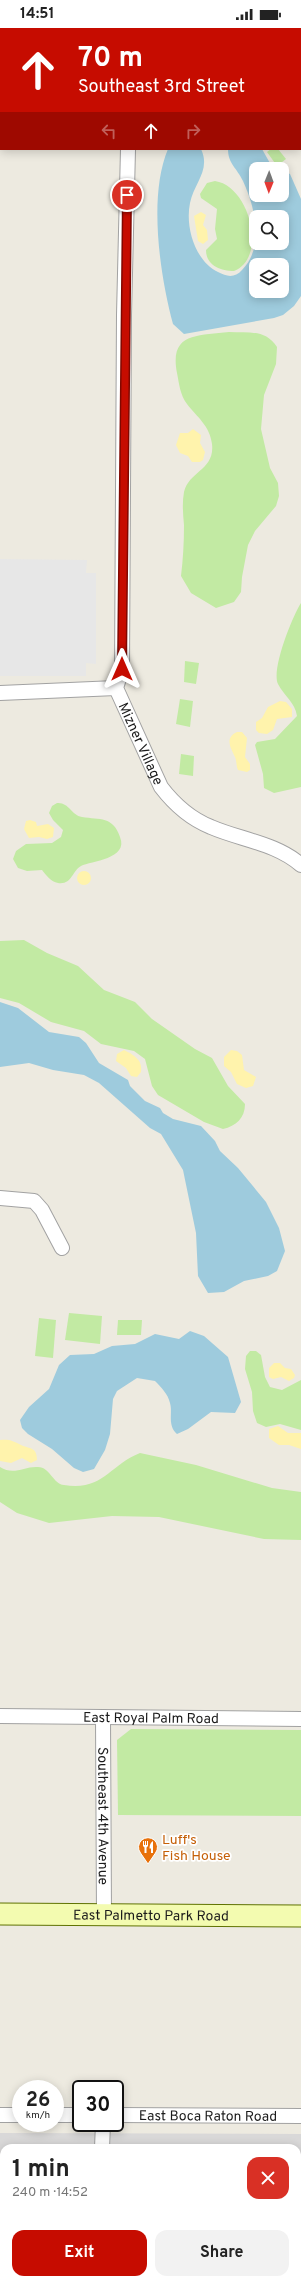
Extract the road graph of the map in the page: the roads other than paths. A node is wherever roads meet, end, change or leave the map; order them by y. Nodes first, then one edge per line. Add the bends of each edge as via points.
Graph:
1 (128, 150) edge
2 (116, 688) junction
3 (0, 693) edge
4 (301, 865) edge
5 (0, 1198) edge
6 (62, 1248) dead end
7 (0, 1716) edge
8 (103, 1717) junction
9 (301, 1719) edge
10 (0, 1914) edge
11 (104, 1915) junction
12 (301, 1916) edge
13 (0, 2115) edge
14 (12, 2115) edge
15 (124, 2115) edge
16 (301, 2116) edge
17 (103, 2132) edge
18 (102, 2144) edge

1 - 2 street, Mizner Village via 122,669
2 - 3 street
2 - 4 street, Mizner Village via 161,787 170,798 193,818 209,826 275,848 291,856
5 - 6 street via 34,1201 42,1210
7 - 8 street, East Royal Palm Road
8 - 9 street, East Royal Palm Road
8 - 11 street, Southeast 4th Avenue
10 - 11 main road, East Palmetto Park Road
11 - 12 main road, East Palmetto Park Road
13 - 14 street
15 - 16 street, East Boca Raton Road
17 - 18 street

